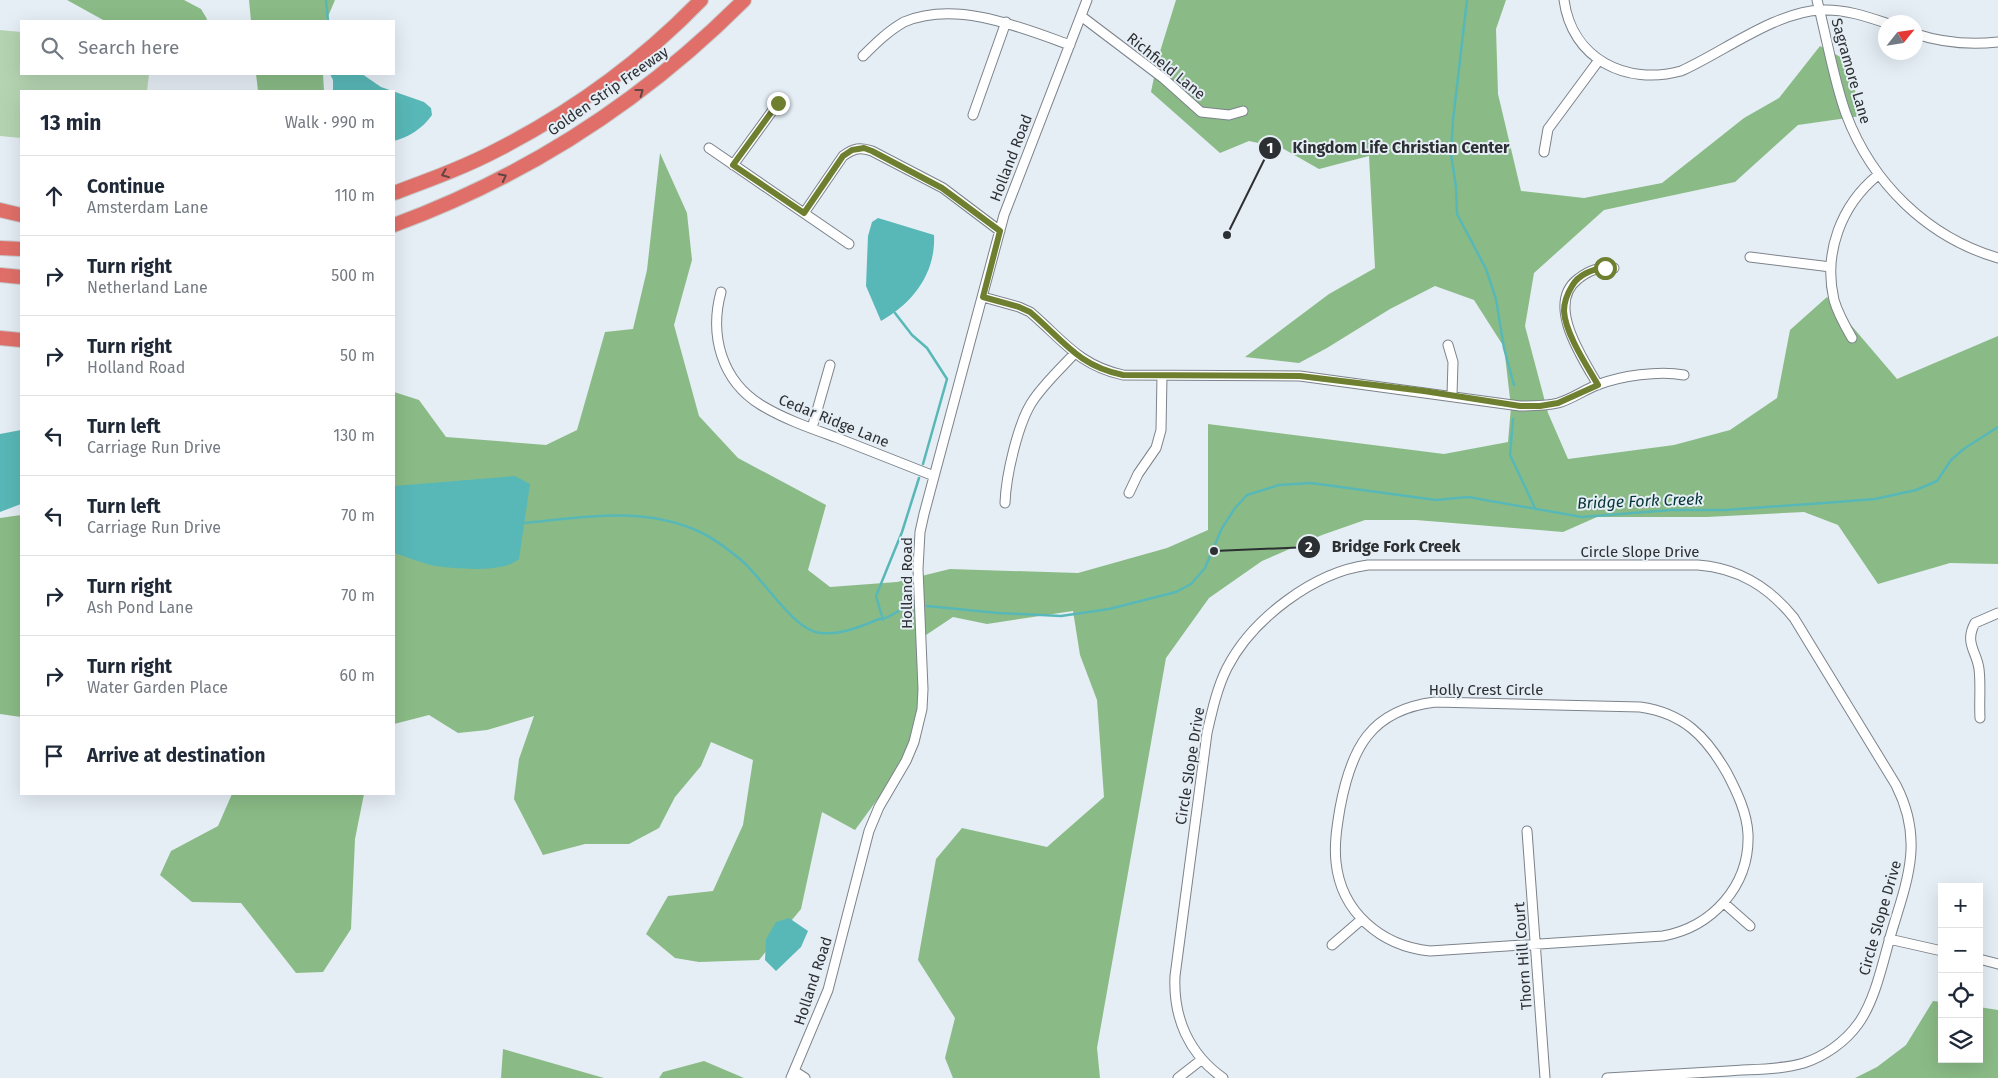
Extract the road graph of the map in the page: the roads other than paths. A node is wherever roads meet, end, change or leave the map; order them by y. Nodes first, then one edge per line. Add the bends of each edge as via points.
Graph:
1 (701, 0) edge
2 (744, 0) edge
3 (1087, 0) edge
4 (1564, 0) edge
5 (1817, 0) edge
6 (1820, 10) junction
7 (1081, 16) junction
8 (1878, 21) edge
9 (1006, 22) junction
10 (1923, 36) edge
11 (1998, 42) edge
12 (1070, 45) junction
13 (863, 56) dead end
14 (1599, 60) junction
15 (778, 103) dead end
16 (1242, 112) dead end
17 (973, 115) dead end
18 (709, 148) dead end
19 (1544, 152) dead end
20 (733, 165) junction
21 (1878, 175) junction
22 (476, 191) junction
23 (395, 194) edge
24 (0, 210) edge
25 (804, 213) junction
26 (20, 215) edge
27 (395, 225) edge
28 (1000, 231) junction
29 (395, 233) edge
30 (849, 244) dead end
31 (0, 248) edge
32 (20, 250) edge
33 (1750, 257) dead end
34 (1998, 258) edge
35 (1831, 267) junction
36 (1614, 268) dead end
37 (0, 275) edge
38 (20, 277) edge
39 (720, 292) dead end
40 (983, 297) junction
41 (0, 338) edge
42 (1852, 338) dead end
43 (20, 340) edge
44 (1448, 345) dead end
45 (1075, 354) junction
46 (830, 365) dead end
47 (1684, 375) dead end
48 (1162, 376) junction
49 (1598, 385) junction
50 (1452, 395) junction
51 (812, 428) junction
52 (934, 476) junction
53 (1129, 493) dead end
54 (1005, 503) dead end
55 (1998, 613) edge
56 (1980, 718) dead end
57 (1527, 831) dead end
58 (1724, 903) junction
59 (1361, 920) junction
60 (1750, 926) dead end
61 (1889, 939) junction
62 (1332, 945) dead end
63 (1536, 945) junction
64 (1938, 950) edge
65 (1983, 960) edge
66 (1998, 964) edge
67 (1201, 1060) junction
68 (793, 1074) edge
69 (805, 1078) edge
70 (1178, 1078) edge
71 (1223, 1078) edge
72 (1545, 1078) edge
73 (1607, 1078) edge

1 -> 23 highway, Golden Strip Freeway via 663,38 548,122 482,158
22 -> 2 highway, Golden Strip Freeway via 560,146 638,94 684,57
3 - 7 street, Holland Road
4 - 14 street via 1573,29
5 - 6 street, Sagramore Lane
6 - 8 street via 1842,11
6 - 14 street via 1773,23 1689,68 1669,75 1631,74
6 - 21 street, Sagramore Lane via 1846,114
7 - 12 street, Holland Road
7 - 16 street, Richfield Lane via 1163,78 1201,112 1229,115
9 - 12 street
9 - 13 street via 966,10 929,12 896,27
9 - 17 street
10 - 11 street via 1966,44
12 - 28 street, Holland Road
14 - 19 street via 1548,129
15 - 20 street
18 - 20 street
20 - 25 street
21 - 34 street, Sagramore Lane via 1931,226 1972,249
21 - 35 street via 1855,197 1843,217 1833,246
22 - 27 highway, Golden Strip Freeway
22 - 29 highway via 431,219
24 - 26 highway
25 - 28 street via 843,156 864,148 942,188
25 - 30 street
28 - 40 street, Holland Road
31 - 32 highway
33 - 35 street
35 - 42 street via 1834,301
36 - 49 street via 1598,268 1585,273 1574,282 1565,302 1565,316 1572,336
37 - 38 highway
39 - 51 street, Cedar Ridge Lane via 716,310 717,336 722,358 731,376 761,405
40 - 45 street via 1030,312
40 - 52 street, Holland Road
41 - 43 highway
44 - 50 street via 1453,362
45 - 48 street via 1104,371
45 - 54 street via 1038,394 1026,413 1006,486
46 - 51 street
47 - 49 street via 1660,373
48 - 50 street via 1300,376
48 - 53 street via 1161,430 1156,448
49 - 50 street via 1558,403 1540,406
51 - 52 street, Cedar Ridge Lane
52 - 68 street, Holland Road via 918,556 923,689 917,733 869,831 828,990
55 - 56 street via 1975,623 1971,632 1973,655 1979,669
57 - 63 street, Thorn Hill Court
58 - 59 street, Holly Crest Circle via 1743,869 1748,846 1746,823 1723,766 1691,727 1665,712 1640,707 1435,702 1407,708 1381,722 1362,742 1349,769 1338,821 1335,860 1346,897
58 - 60 street
58 - 63 street, Holly Crest Circle via 1701,923 1674,934
59 - 62 street
59 - 63 street, Holly Crest Circle via 1377,934 1420,950
61 - 64 street
61 - 67 street, Circle Slope Drive via 1911,861 1910,822 1902,797 1802,629 1784,604 1761,585 1733,572 1698,565 1393,564 1355,567 1317,582 1264,621 1232,659 1213,705 1206,733 1174,987 1181,1025
61 - 73 street, Circle Slope Drive via 1862,1018 1847,1037 1821,1056 1796,1065 1764,1069
63 - 72 street, Thorn Hill Court
65 - 66 street
67 - 70 street
67 - 71 street, Circle Slope Drive
68 - 69 street

